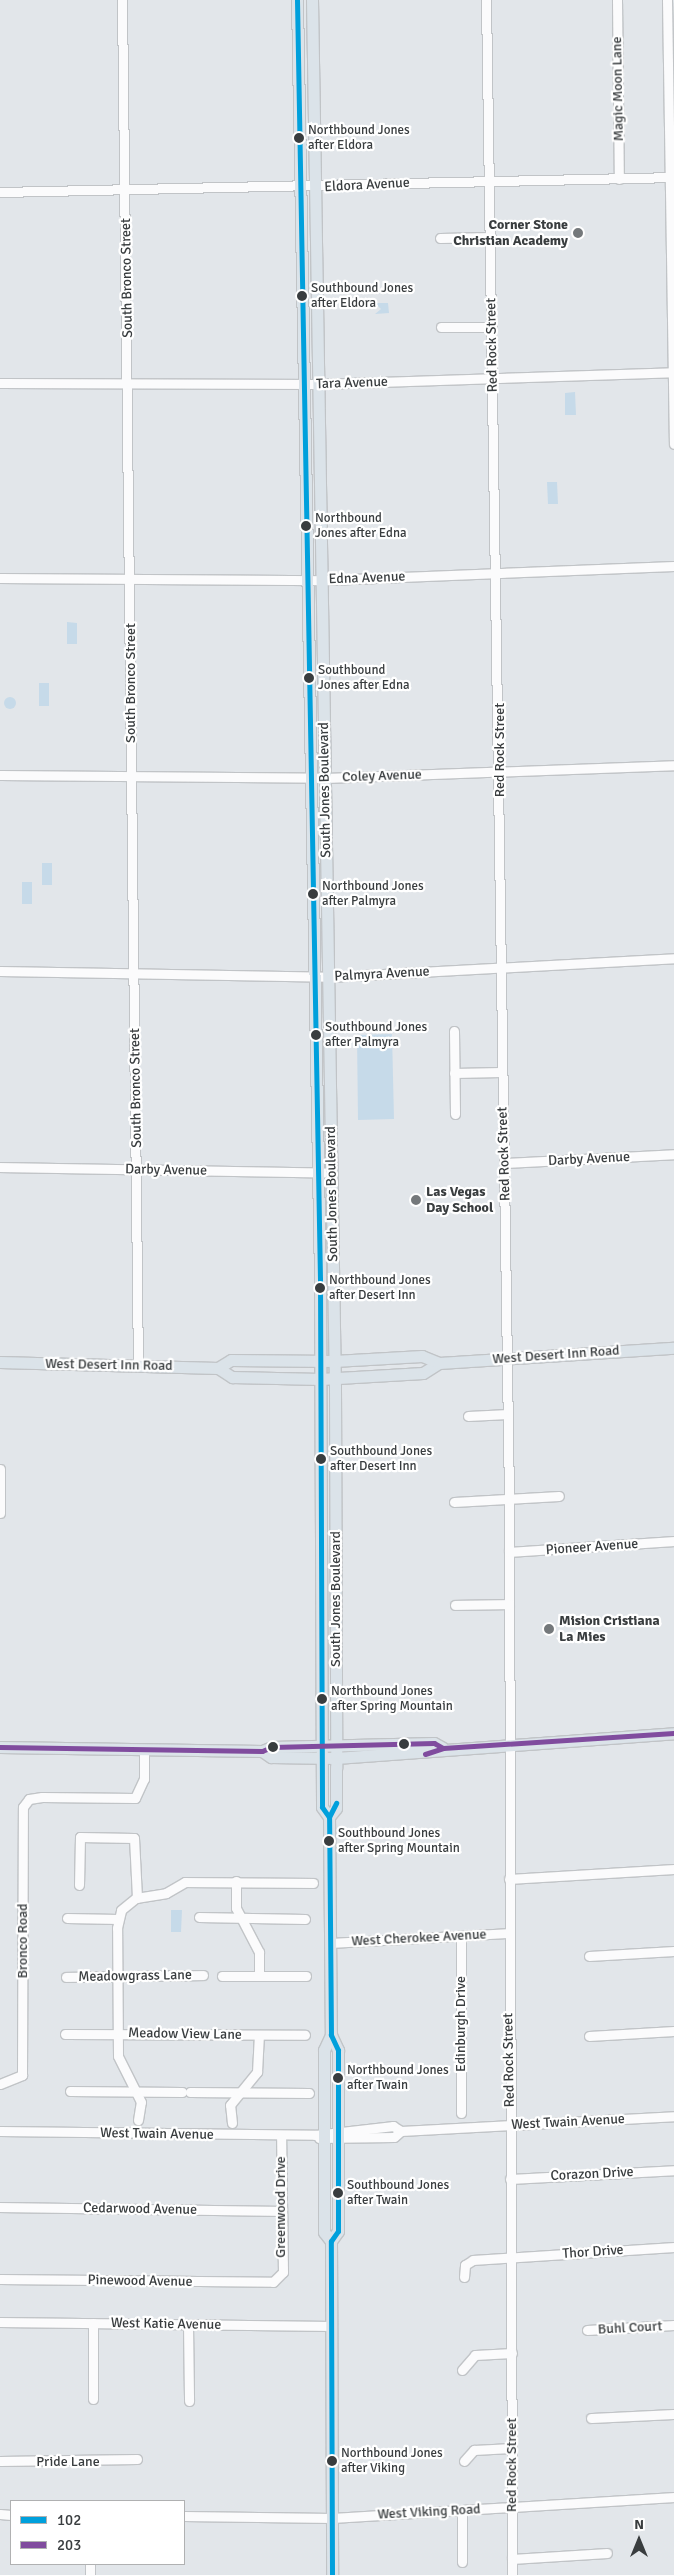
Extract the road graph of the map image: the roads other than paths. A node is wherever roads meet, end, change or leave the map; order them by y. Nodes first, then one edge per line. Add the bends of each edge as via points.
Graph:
1 (122, 0) edge
2 (297, 0) edge
3 (303, 0) edge
4 (312, 0) edge
5 (486, 0) edge
6 (617, 0) edge
7 (667, 0) edge
8 (312, 30) junction
9 (672, 177) edge
10 (619, 179) junction
11 (488, 181) junction
12 (301, 187) junction
13 (315, 187) junction
14 (126, 190) junction
15 (0, 192) edge
16 (491, 237) junction
17 (440, 238) dead end
18 (492, 326) junction
19 (441, 327) dead end
20 (673, 372) edge
21 (493, 378) junction
22 (0, 383) edge
23 (128, 384) junction
24 (304, 384) junction
25 (319, 384) junction
26 (674, 444) edge
27 (674, 566) edge
28 (498, 574) junction
29 (0, 578) edge
30 (131, 579) junction
31 (321, 579) junction
32 (308, 580) junction
33 (674, 765) edge
34 (500, 770) junction
35 (0, 775) edge
36 (132, 777) junction
37 (311, 778) junction
38 (325, 778) junction
39 (674, 958) edge
40 (499, 968) junction
41 (0, 971) edge
42 (135, 974) junction
43 (314, 976) junction
44 (328, 977) junction
45 (454, 1031) dead end
46 (501, 1072) junction
47 (454, 1073) junction
48 (455, 1114) dead end
49 (674, 1154) edge
50 (505, 1163) junction
51 (0, 1166) edge
52 (138, 1170) junction
53 (318, 1172) junction
54 (332, 1173) junction
55 (674, 1348) edge
56 (507, 1358) junction
57 (321, 1361) junction
58 (334, 1361) junction
59 (0, 1362) edge
60 (439, 1363) junction
61 (138, 1366) junction
62 (218, 1368) junction
63 (321, 1378) junction
64 (335, 1378) junction
65 (508, 1414) junction
66 (468, 1416) dead end
67 (0, 1469) edge
68 (559, 1496) dead end
69 (509, 1499) junction
70 (454, 1502) dead end
71 (0, 1513) edge
72 (674, 1541) edge
73 (509, 1552) junction
74 (335, 1554) junction
75 (322, 1559) junction
76 (509, 1604) junction
77 (455, 1605) dead end
78 (674, 1733) edge
79 (508, 1744) junction
80 (0, 1747) edge
81 (144, 1749) junction
82 (322, 1753) junction
83 (336, 1753) junction
84 (329, 1817) junction
85 (674, 1869) edge
86 (509, 1879) junction
87 (236, 1881) junction
88 (330, 1882) junction
89 (79, 1885) dead end
90 (137, 1898) junction
91 (199, 1917) dead end
92 (67, 1918) dead end
93 (241, 1918) junction
94 (118, 1919) junction
95 (305, 1919) dead end
96 (508, 1933) junction
97 (462, 1936) junction
98 (330, 1943) junction
99 (674, 1951) edge
100 (589, 1956) dead end
101 (203, 1975) dead end
102 (116, 1976) junction
103 (222, 1976) dead end
104 (259, 1976) junction
105 (306, 1976) dead end
106 (66, 1977) dead end
107 (674, 2032) edge
108 (65, 2034) dead end
109 (118, 2034) junction
110 (260, 2035) junction
111 (305, 2035) dead end
112 (331, 2035) junction
113 (589, 2036) dead end
114 (0, 2084) edge
115 (70, 2092) dead end
116 (238, 2093) junction
117 (309, 2093) dead end
118 (137, 2096) junction
119 (461, 2113) dead end
120 (674, 2116) edge
121 (510, 2125) junction
122 (0, 2132) edge
123 (138, 2133) junction
124 (232, 2134) junction
125 (282, 2135) junction
126 (321, 2135) junction
127 (338, 2135) junction
128 (674, 2170) edge
129 (510, 2178) junction
130 (0, 2207) edge
131 (281, 2211) junction
132 (331, 2241) junction
133 (674, 2247) edge
134 (512, 2258) junction
135 (464, 2277) dead end
136 (0, 2278) edge
137 (279, 2278) joint
138 (0, 2322) edge
139 (93, 2323) junction
140 (188, 2324) junction
141 (332, 2326) junction
142 (674, 2326) edge
143 (587, 2330) dead end
144 (512, 2353) junction
145 (462, 2370) dead end
146 (93, 2399) dead end
147 (189, 2401) dead end
148 (674, 2414) edge
149 (591, 2418) dead end
150 (512, 2448) junction
151 (137, 2459) dead end
152 (0, 2461) edge
153 (464, 2461) dead end
154 (674, 2497) edge
155 (512, 2507) junction
156 (462, 2510) junction
157 (185, 2516) edge
158 (332, 2518) junction
159 (606, 2553) dead end
160 (512, 2559) junction
161 (462, 2562) dead end
162 (332, 2575) edge
163 (512, 2575) edge

1 - 14 street, South Bronco Street
2 - 12 main road, South Jones Boulevard
3 - 8 main road
4 - 8 main road, South Jones Boulevard
5 - 11 street, Red Rock Street
6 - 10 street, Magic Moon Lane
7 - 9 street
8 - 13 main road, South Jones Boulevard
9 - 10 street, Eldora Avenue
9 - 20 street
10 - 11 street, Eldora Avenue
11 - 13 street, Eldora Avenue
11 - 16 street, Red Rock Street
12 - 13 street, Eldora Avenue
12 - 14 street, Eldora Avenue
12 - 24 main road, South Jones Boulevard
13 - 25 main road, South Jones Boulevard
14 - 15 street, Eldora Avenue
14 - 23 street, South Bronco Street
16 - 17 street
16 - 18 street, Red Rock Street
18 - 19 street
18 - 21 street, Red Rock Street
20 - 21 street, Tara Avenue
20 - 26 street
21 - 25 street, Tara Avenue
21 - 28 street, Red Rock Street
22 - 23 street, Tara Avenue
23 - 24 street, Tara Avenue
23 - 30 street, South Bronco Street
24 - 25 street, Tara Avenue
24 - 32 main road, South Jones Boulevard
25 - 31 main road, South Jones Boulevard
27 - 28 street, Edna Avenue
28 - 31 street, Edna Avenue
28 - 34 street, Red Rock Street
29 - 30 street, Edna Avenue
30 - 32 street, Edna Avenue
30 - 36 street, South Bronco Street
31 - 32 street, Edna Avenue
31 - 38 main road, South Jones Boulevard
32 - 37 main road, South Jones Boulevard
33 - 34 street, Coley Avenue
34 - 38 street, Coley Avenue
34 - 40 street, Red Rock Street
35 - 36 street, Coley Avenue
36 - 37 street, Coley Avenue
36 - 42 street, South Bronco Street
37 - 38 street, Coley Avenue
37 - 43 main road, South Jones Boulevard
38 - 44 main road, South Jones Boulevard
39 - 40 street, Palmyra Avenue
40 - 44 street, Palmyra Avenue
40 - 46 street, Red Rock Street
41 - 42 street, Palmyra Avenue
42 - 43 street, Palmyra Avenue
42 - 52 street, South Bronco Street
43 - 44 street, Palmyra Avenue
43 - 53 main road, South Jones Boulevard
44 - 54 main road, South Jones Boulevard
45 - 47 street
46 - 47 street
46 - 50 street, Red Rock Street
47 - 48 street
49 - 50 street, Darby Avenue
50 - 56 street, Red Rock Street
51 - 52 street, Darby Avenue
52 - 53 street, Darby Avenue
52 - 61 street, South Bronco Street
53 - 54 street, Darby Avenue
53 - 57 main road, South Jones Boulevard
54 - 58 main road, South Jones Boulevard
55 - 56 main road, West Desert Inn Road
56 - 60 main road, West Desert Inn Road
56 - 65 street, Red Rock Street
57 - 58 main road, West Desert Inn Road
57 - 62 main road, West Desert Inn Road via 231,1360
57 - 63 main road, South Jones Boulevard
58 - 60 main road, West Desert Inn Road via 422,1356
58 - 64 main road, South Jones Boulevard
59 - 61 main road, West Desert Inn Road
60 - 64 main road, West Desert Inn Road via 423,1373
61 - 62 main road, West Desert Inn Road
62 - 63 main road, West Desert Inn Road via 232,1377
63 - 64 main road, West Desert Inn Road
63 - 75 main road, South Jones Boulevard
64 - 74 main road, South Jones Boulevard
65 - 66 street
65 - 69 street, Red Rock Street
67 - 71 street
68 - 69 street
69 - 70 street
69 - 73 street, Red Rock Street
72 - 73 street, Pioneer Avenue
73 - 76 street, Red Rock Street
74 - 75 main road
74 - 83 main road, South Jones Boulevard
75 - 82 main road, South Jones Boulevard
76 - 77 street
76 - 79 street, Red Rock Street
78 - 79 main road
79 - 83 main road via 443,1748 434,1743
79 - 86 street, Red Rock Street
80 - 81 main road
81 - 82 main road via 262,1752 272,1747
81 - 114 street, Bronco Road via 144,1779 135,1798 42,1797 26,1802 19,2080
82 - 83 main road
82 - 84 main road, South Jones Boulevard via 322,1807
83 - 84 main road, South Jones Boulevard via 336,1808
84 - 88 main road, South Jones Boulevard
85 - 86 street
86 - 96 street, Red Rock Street
87 - 88 street
87 - 90 street via 185,1882 166,1893
87 - 93 street via 236,1908
88 - 98 main road, South Jones Boulevard
89 - 90 street via 80,1837 134,1838
90 - 94 street via 121,1910
91 - 93 street
92 - 94 street
93 - 95 street
93 - 104 street via 258,1952
94 - 102 street
96 - 97 street, West Cherokee Avenue
96 - 121 street, Red Rock Street
97 - 98 street, West Cherokee Avenue
97 - 119 street, Edinburgh Drive
98 - 112 main road, South Jones Boulevard
99 - 100 street
101 - 102 street, Meadowgrass Lane
102 - 106 street, Meadowgrass Lane
102 - 109 street
103 - 104 street
104 - 105 street
107 - 113 street
108 - 109 street, Meadow View Lane
109 - 110 street, Meadow View Lane
109 - 118 street via 123,2072
110 - 111 street, Meadow View Lane
110 - 116 street via 257,2072
112 - 126 main road, South Jones Boulevard via 324,2050
112 - 127 main road, South Jones Boulevard via 338,2050
115 - 118 street
116 - 117 street
116 - 118 street via 186,2092
116 - 124 street via 232,2102
118 - 123 street
120 - 121 street, West Twain Avenue
121 - 127 street, West Twain Avenue via 401,2131 394,2137
121 - 129 street, Red Rock Street
122 - 123 street, West Twain Avenue
123 - 124 street, West Twain Avenue
124 - 125 street, West Twain Avenue
125 - 126 street, West Twain Avenue
125 - 131 street, Greenwood Drive
126 - 127 street, West Twain Avenue
126 - 132 main road, South Jones Boulevard via 324,2232
127 - 132 main road, South Jones Boulevard via 338,2231
128 - 129 street, Corazon Drive
129 - 134 street, Red Rock Street
130 - 131 street, Cedarwood Avenue
131 - 137 street, Greenwood Drive
132 - 141 main road, South Jones Boulevard
133 - 134 street, Thor Drive
134 - 135 street, Thor Drive via 474,2260 465,2265
134 - 144 street, Red Rock Street
136 - 137 street, Pinewood Avenue via 266,2283
138 - 139 street, West Katie Avenue
139 - 140 street, West Katie Avenue
139 - 146 street
140 - 141 street, West Katie Avenue
140 - 147 street
141 - 158 main road, South Jones Boulevard
142 - 143 street, Buhl Court
144 - 145 street via 475,2355
144 - 150 street, Red Rock Street
148 - 149 street
150 - 153 street via 474,2450
150 - 155 street, Red Rock Street
151 - 152 street, Pride Lane
154 - 155 street, West Viking Road
155 - 156 street, West Viking Road
155 - 160 street, Red Rock Street
156 - 158 street, West Viking Road
156 - 161 street
157 - 158 street, West Viking Road
158 - 162 main road, South Jones Boulevard
159 - 160 street
160 - 163 street, Red Rock Street

